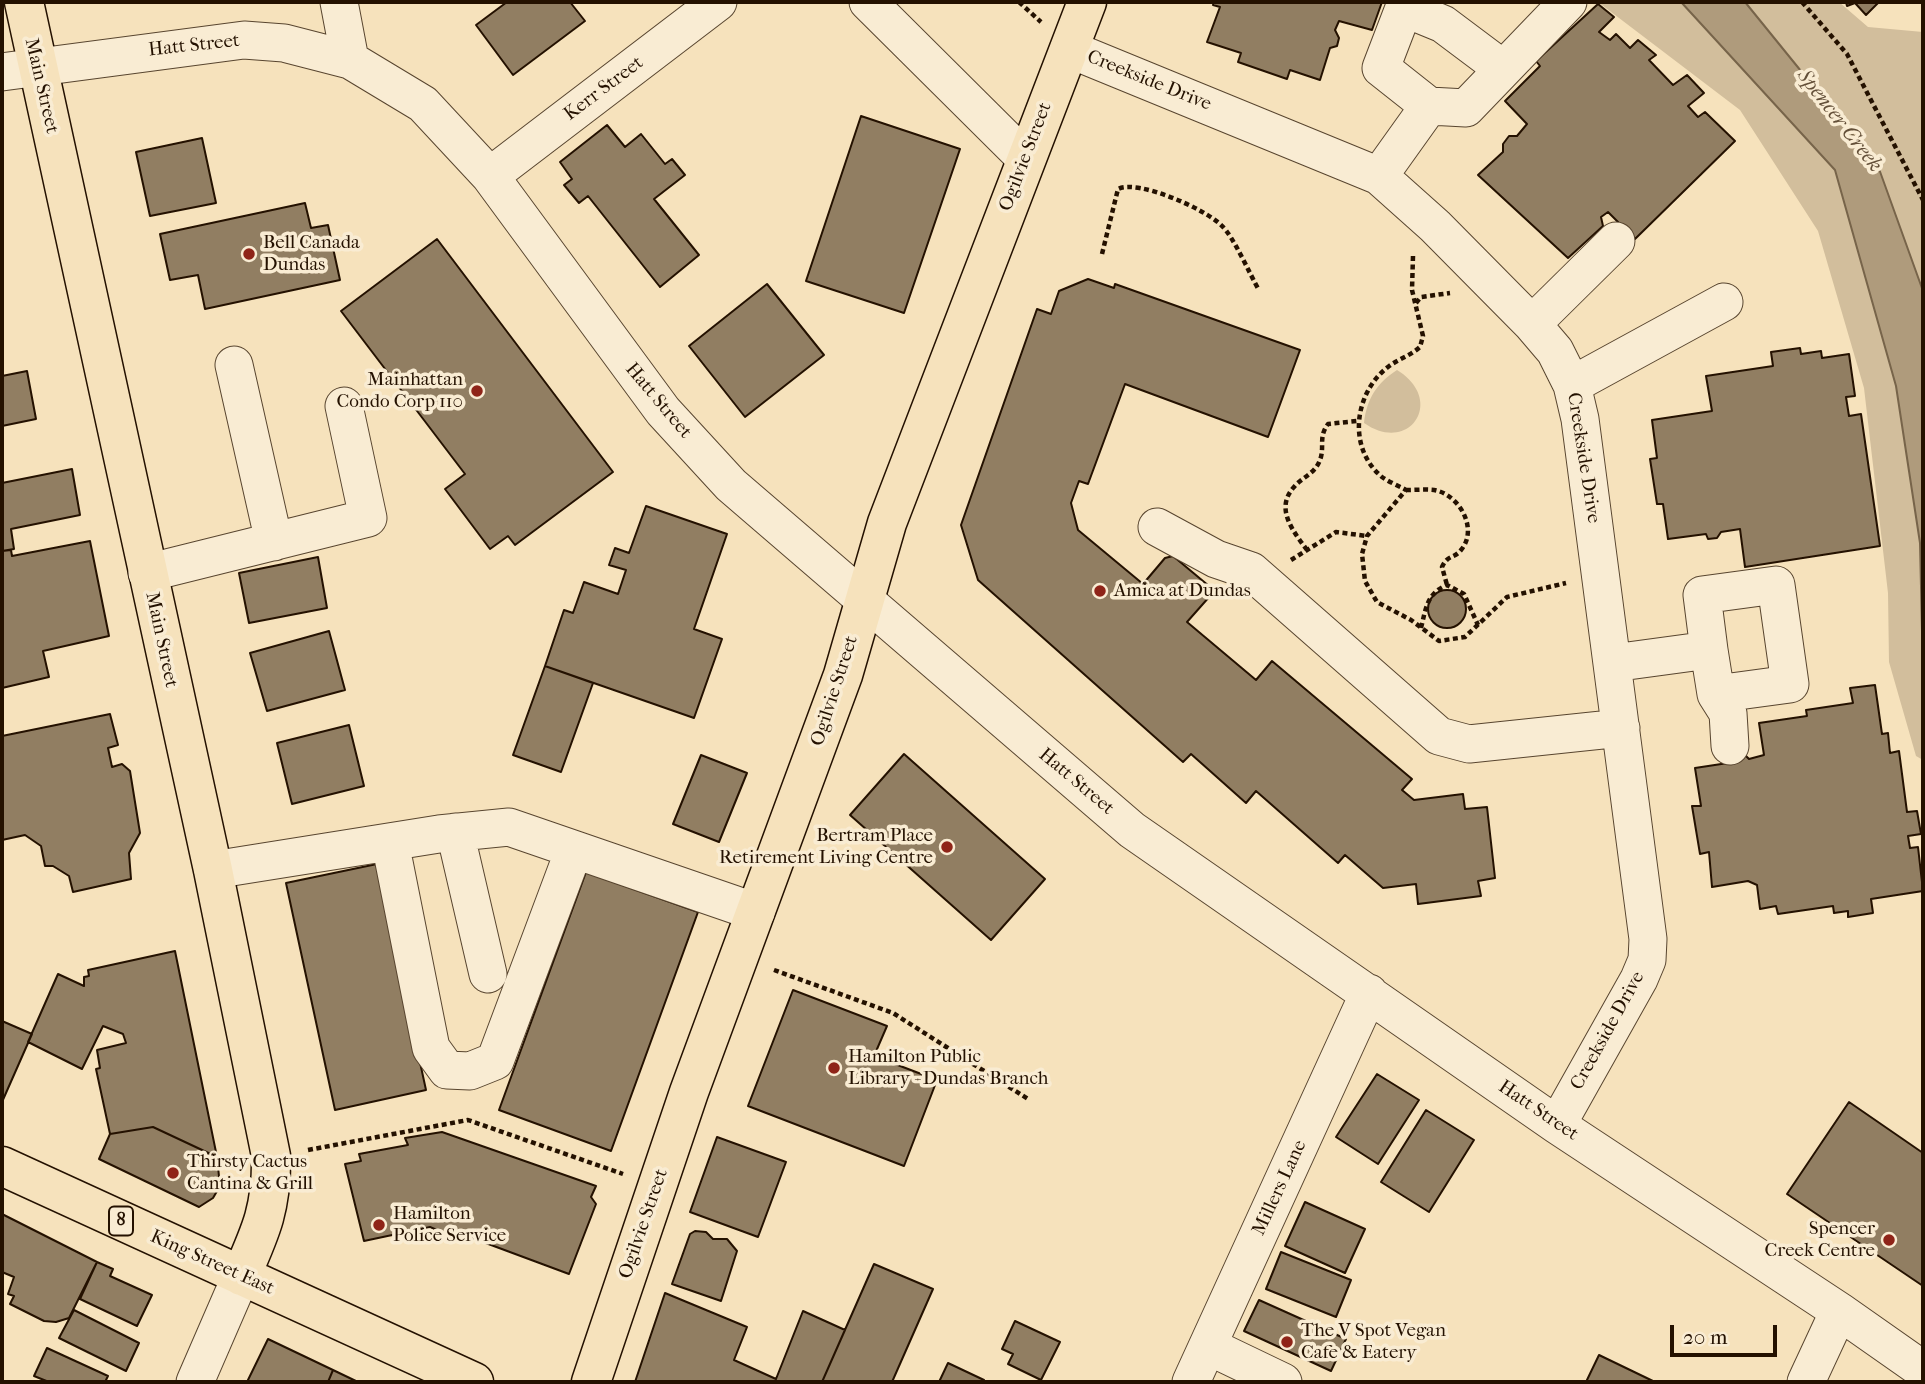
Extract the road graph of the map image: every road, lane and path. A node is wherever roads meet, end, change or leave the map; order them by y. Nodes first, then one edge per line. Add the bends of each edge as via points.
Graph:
1 (24, 2) edge
2 (339, 2) edge
3 (718, 2) edge
4 (868, 2) edge
5 (1087, 2) edge
6 (1568, 2) edge
7 (1802, 2) edge
8 (1405, 5) edge
9 (1069, 49) junction
10 (350, 60) junction
11 (19, 68) edge
12 (1503, 69) junction
13 (1429, 106) junction
14 (1025, 158) junction
15 (490, 176) junction
16 (1379, 176) junction
17 (1923, 201) edge
18 (1435, 226) junction
19 (1616, 241) dead end
20 (1102, 254) dead end
21 (1259, 290) dead end
22 (1724, 302) dead end
23 (1532, 324) junction
24 (234, 365) dead end
25 (1572, 385) junction
26 (344, 406) dead end
27 (1357, 421) junction
28 (1406, 490) junction
29 (1157, 527) dead end
30 (1367, 536) junction
31 (274, 542) junction
32 (1307, 550) junction
33 (147, 573) junction
34 (1601, 576) junction
35 (1263, 582) junction
36 (1447, 585) junction
37 (863, 600) junction
38 (1478, 625) junction
39 (1421, 628) junction
40 (1709, 650) junction
41 (1613, 663) junction
42 (1716, 694) junction
43 (1621, 728) junction
44 (1730, 746) dead end
45 (455, 832) junction
46 (390, 842) junction
47 (574, 849) junction
48 (213, 870) junction
49 (756, 912) junction
50 (739, 958) junction
51 (488, 974) dead end
52 (1368, 993) junction
53 (1028, 1098) dead end
54 (1557, 1125) junction
55 (271, 1156) junction
56 (2, 1166) edge
57 (657, 1186) junction
58 (241, 1276) junction
59 (1839, 1311) junction
60 (1208, 1346) junction
61 (1923, 1370) edge
62 (195, 1382) edge
63 (474, 1382) edge
64 (591, 1382) edge
65 (1191, 1382) edge
66 (1283, 1382) edge
67 (1806, 1382) edge

1 - 11 main road, Main Street
2 - 10 street
3 - 15 street, Kerr Street
4 - 14 street
5 - 9 main road, Ogilvie Street
6 - 12 street
7 - 17 path via 1847,54
8 - 12 street via 1443,24
8 - 13 street via 1381,68
9 - 14 main road, Ogilvie Street
9 - 16 street, Creekside Drive
10 - 11 street, Hatt Street via 284,43 244,40
10 - 15 street, Hatt Street via 424,104
11 - 33 main road, Main Street
12 - 13 street via 1465,108
13 - 16 street
14 - 37 main road, Ogilvie Street via 887,523
15 - 37 street, Hatt Street via 663,411 732,485
16 - 18 street, Creekside Drive
18 - 23 street, Creekside Drive
18 - 27 path via 1413,251 1412,290 1423,336 1420,347 1388,367 1368,388
19 - 23 street
20 - 21 path via 1118,189 1126,184 1142,186 1222,225
22 - 25 street
23 - 25 street, Creekside Drive via 1555,351
24 - 31 street
25 - 34 street, Creekside Drive
26 - 31 street via 368,518
27 - 28 path via 1362,450 1381,476
27 - 32 path via 1328,424 1321,434 1321,458 1285,502 1287,522
28 - 30 path
28 - 36 path via 1436,490 1454,499 1466,517 1468,537 1460,552 1447,558 1442,568
29 - 35 street via 1216,559 1251,571
30 - 32 path via 1336,533
30 - 39 path via 1362,554 1365,581 1377,602
31 - 33 street
32 - 35 path
33 - 48 main road, Main Street
34 - 38 path via 1507,597
34 - 41 street, Creekside Drive
35 - 43 street via 1439,736 1453,742
36 - 38 path via 1464,594
36 - 39 path via 1434,590
37 - 49 main road, Ogilvie Street via 843,676
37 - 52 street, Hatt Street via 1132,830
38 - 39 path via 1465,637 1439,641
40 - 41 street
40 - 42 street
40 - 42 street via 1702,595 1776,585 1790,684
41 - 43 street, Creekside Drive
42 - 44 street via 1728,713
43 - 54 street, Creekside Drive via 1647,960
45 - 46 street
45 - 47 street via 509,827
45 - 51 street
46 - 47 street via 431,1048 447,1070 470,1071 495,1061
46 - 48 street
47 - 49 street
48 - 55 main road, Main Street
49 - 50 main road, Ogilvie Street
50 - 53 path via 893,1013
50 - 57 main road, Ogilvie Street
52 - 54 street, Hatt Street
52 - 60 street, Millers Lane
54 - 59 street, Hatt Street
55 - 57 path via 468,1120
55 - 58 main road, Main Street via 272,1191
56 - 58 main road, King Street East / 8
57 - 64 main road, Ogilvie Street
58 - 62 street
58 - 63 main road, King Street East / 8
59 - 61 street, Hatt Street
59 - 67 street
60 - 65 street, Millers Lane
60 - 66 street

